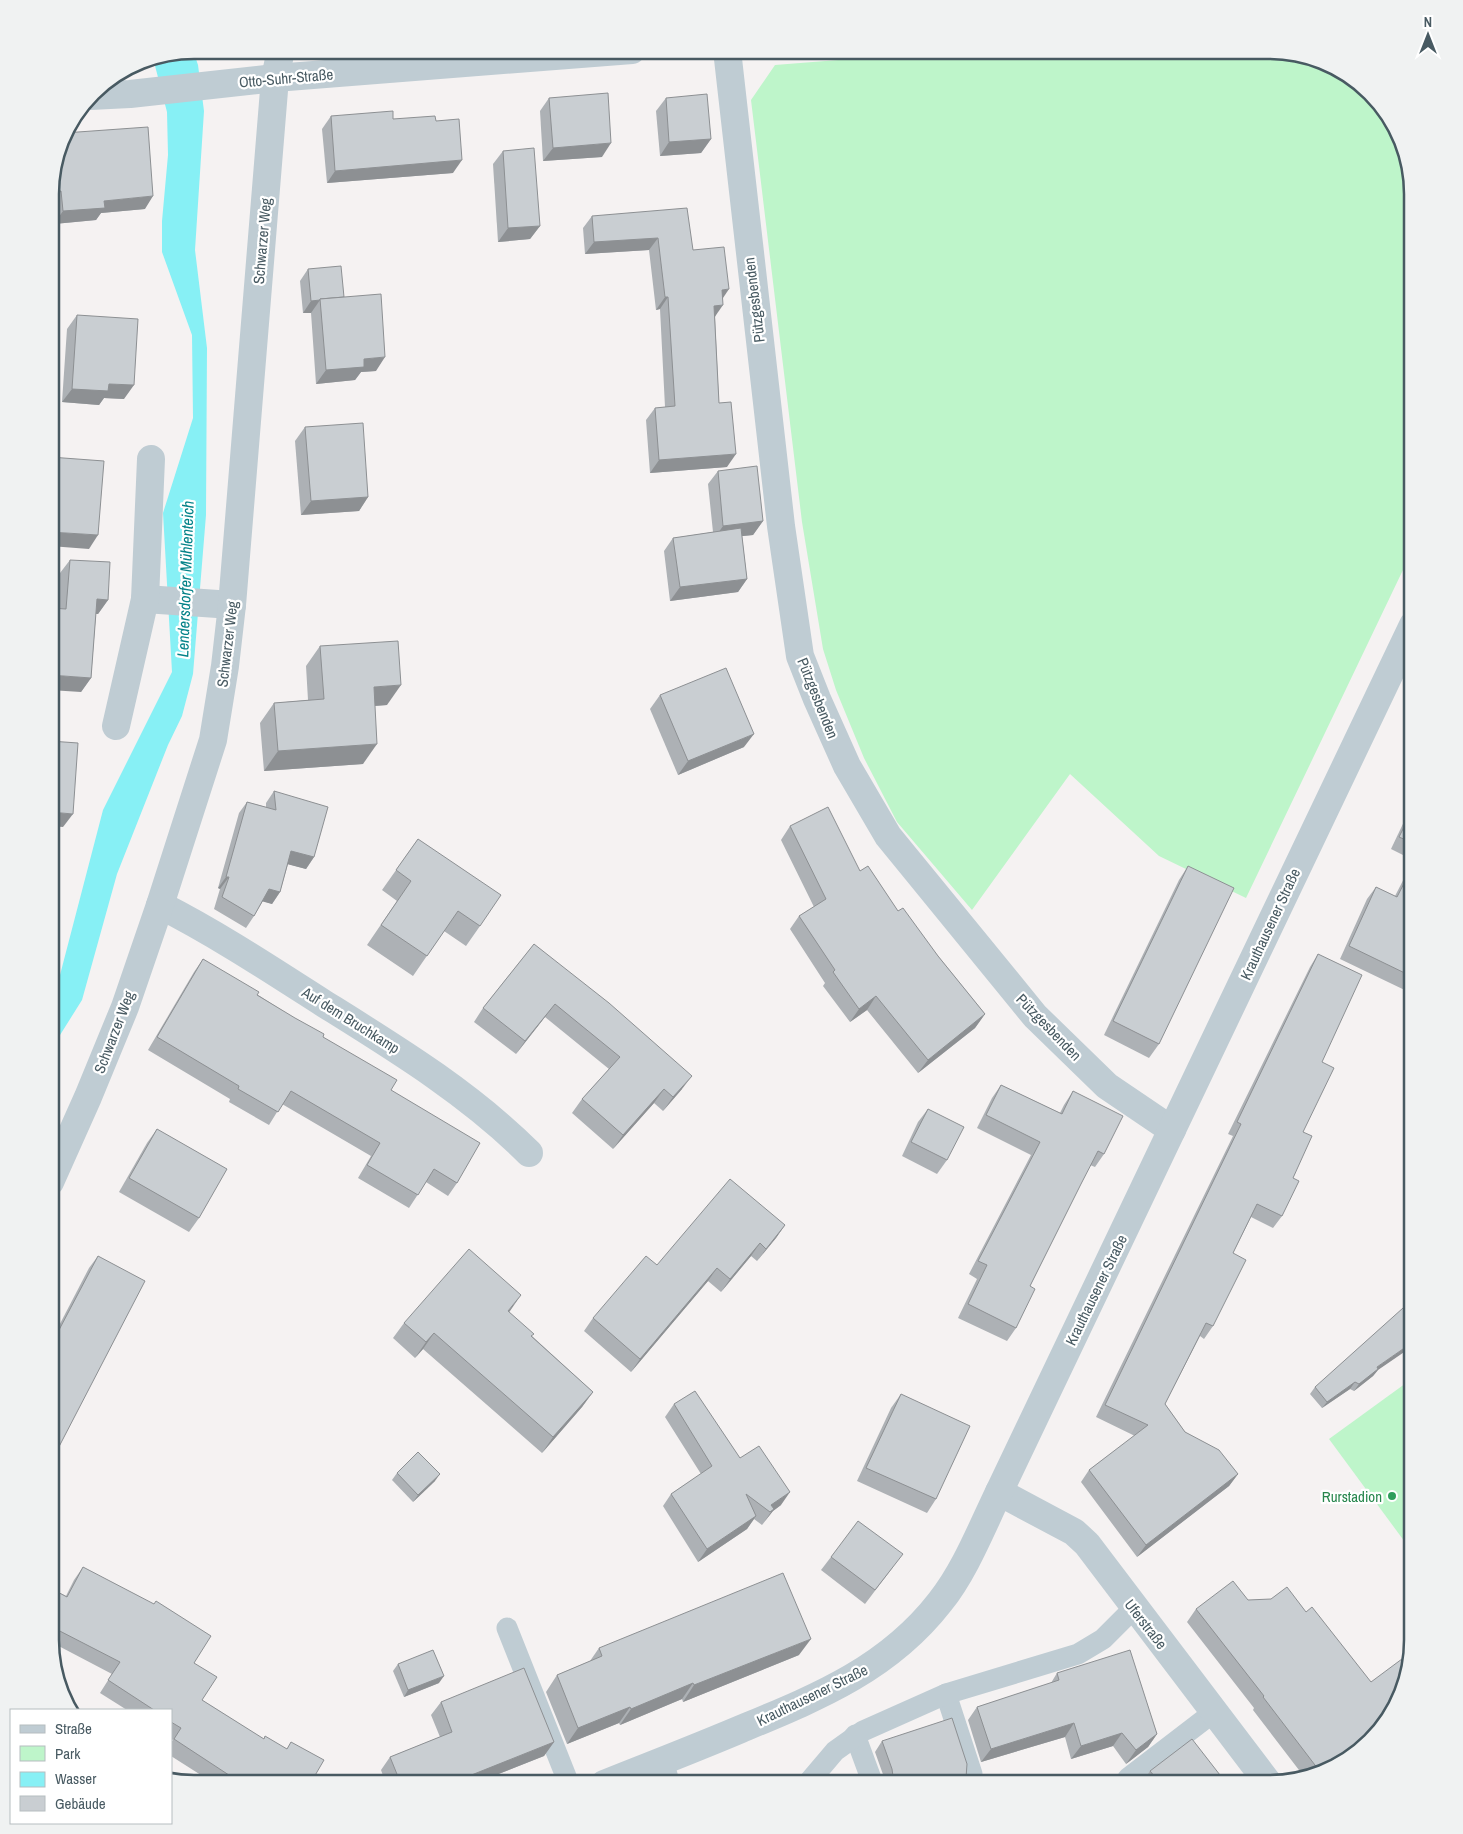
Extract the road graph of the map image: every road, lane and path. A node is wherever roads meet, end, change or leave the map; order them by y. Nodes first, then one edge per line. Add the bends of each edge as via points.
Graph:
1 (279, 59) edge
2 (518, 59) edge
3 (727, 59) edge
4 (276, 78) junction
5 (101, 95) edge
6 (151, 459) dead end
7 (151, 599) junction
8 (222, 604) junction
9 (1404, 644) edge
10 (116, 726) dead end
11 (160, 905) junction
12 (1172, 1130) junction
13 (529, 1153) dead end
14 (59, 1162) edge
15 (1000, 1492) junction
16 (1134, 1608) junction
17 (507, 1628) dead end
18 (946, 1694) junction
19 (1214, 1712) junction
20 (855, 1735) junction
21 (663, 1773) edge
22 (564, 1775) edge
23 (815, 1775) edge
24 (870, 1775) edge
25 (972, 1775) edge
26 (1132, 1775) edge
27 (1262, 1775) edge

1 - 4 street, Schwarzer Weg
2 - 4 street, Otto-Suhr-Straße
3 - 12 street, Pützgesbenden via 781,526 800,656 817,698 846,766 888,836 1035,1016 1108,1086
4 - 5 street, Otto-Suhr-Straße
4 - 8 street, Schwarzer Weg
6 - 7 street
7 - 8 street
7 - 10 street
8 - 11 street, Schwarzer Weg via 226,666 213,740
9 - 12 street, Krauthausener Straße
11 - 13 street, Auf dem Bruchkamp via 200,925 412,1059 505,1129
11 - 14 street, Schwarzer Weg via 125,1008
12 - 15 street, Krauthausener Straße
15 - 16 street, Uferstraße via 1074,1532 1087,1544
15 - 21 street, Krauthausener Straße via 941,1601 889,1655 855,1677
16 - 18 lane via 1103,1639 1078,1654
16 - 19 street, Uferstraße
17 - 22 lane
18 - 20 lane
18 - 25 lane
19 - 26 lane
19 - 27 street, Uferstraße
20 - 23 lane via 835,1751
20 - 24 lane

